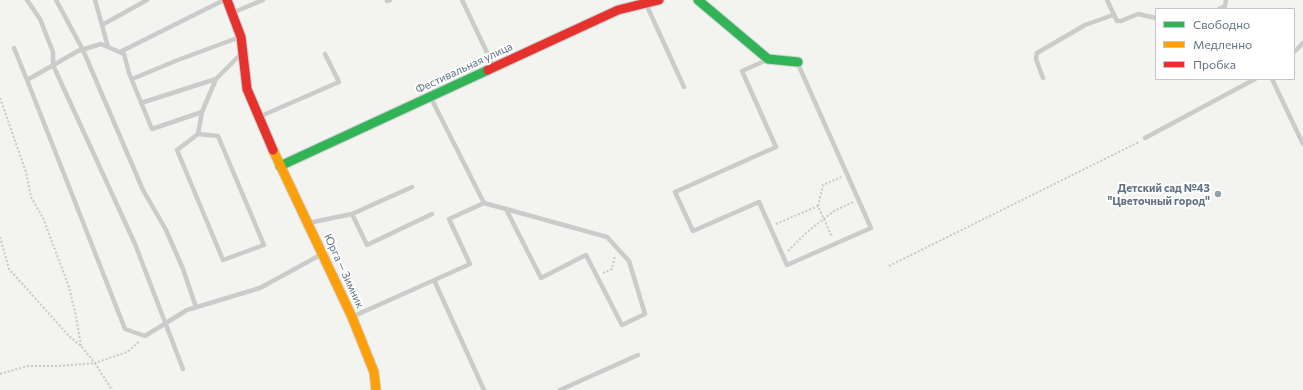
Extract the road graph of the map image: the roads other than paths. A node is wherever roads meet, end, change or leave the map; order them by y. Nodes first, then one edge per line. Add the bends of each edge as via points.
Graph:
1 (27, 0) edge
2 (56, 0) edge
3 (95, 0) edge
4 (147, 0) edge
5 (226, 0) edge
6 (263, 0) edge
7 (462, 0) edge
8 (660, 0) edge
9 (698, 0) edge
10 (1107, 0) edge
11 (1226, 0) edge
12 (645, 2) junction
13 (1221, 8) edge
14 (232, 13) junction
15 (1113, 15) junction
16 (1155, 18) edge
17 (102, 25) junction
18 (241, 37) junction
19 (1303, 43) edge
20 (108, 47) junction
21 (14, 48) dead end
22 (83, 50) junction
23 (1295, 51) edge
24 (120, 52) junction
25 (242, 54) junction
26 (325, 54) dead end
27 (768, 59) junction
28 (798, 62) joint
29 (53, 65) junction
30 (494, 67) junction
31 (132, 78) junction
32 (1043, 78) dead end
33 (216, 79) junction
34 (27, 80) junction
35 (1253, 80) edge
36 (1272, 80) edge
37 (684, 87) dead end
38 (430, 96) junction
39 (141, 103) junction
40 (202, 112) junction
41 (259, 117) junction
42 (198, 134) junction
43 (1145, 138) road end
44 (1303, 144) edge
45 (280, 166) junction
46 (412, 187) dead end
47 (484, 203) junction
48 (506, 209) junction
49 (352, 214) junction
50 (432, 214) dead end
51 (308, 223) junction
52 (322, 254) junction
53 (434, 280) junction
54 (196, 307) junction
55 (352, 317) junction
56 (166, 323) junction
57 (638, 354) dead end
58 (183, 369) dead end
59 (376, 390) edge
60 (484, 390) edge
61 (560, 390) edge

1 - 29 lane via 40,18 53,52
2 - 22 lane
3 - 17 lane
4 - 17 lane
5 - 14 street, Юрга — Зимник
5 - 24 lane
6 - 14 lane
7 - 30 lane
8 - 12 street, Фестивальная улица
9 - 27 street
10 - 15 lane
11 - 13 lane via 1225,6
12 - 30 street, Фестивальная улица via 618,10
12 - 37 lane
14 - 18 street, Юрга — Зимник
15 - 16 lane via 1117,21 1138,14
15 - 32 lane via 1085,25 1037,53 1036,59
17 - 20 lane
18 - 25 street, Юрга — Зимник
18 - 31 lane
19 - 23 lane
20 - 22 lane via 101,44
20 - 24 lane
21 - 34 lane
22 - 29 lane
22 - 54 lane via 143,190 166,230
24 - 31 lane via 124,54
25 - 33 lane
25 - 41 street, Юрга — Зимник via 247,89
26 - 41 lane via 339,82
27 - 28 street
27 - 28 lane via 742,71 776,147 675,192 693,231 759,202 787,265 871,228
29 - 34 lane
29 - 56 lane via 135,244
30 - 38 street, Фестивальная улица
31 - 39 lane
33 - 39 lane
33 - 40 lane
34 - 56 lane via 125,329 146,336
35 - 43 lane
36 - 44 lane
38 - 45 street, Фестивальная улица
38 - 47 lane
39 - 40 lane via 152,129
40 - 42 lane
41 - 45 street, Юрга — Зимник
42 - 42 lane via 177,150 223,260 264,245 218,136
45 - 51 street, Юрга — Зимник
46 - 49 lane
47 - 48 lane
47 - 53 lane via 449,219 470,264
48 - 48 lane via 541,278 586,255 622,325 644,314 629,261 607,238
49 - 50 lane via 366,245
49 - 51 lane
51 - 52 street, Юрга — Зимник
52 - 54 lane via 260,288
52 - 55 street, Юрга — Зимник
53 - 55 lane
53 - 60 lane
54 - 56 lane
55 - 59 street, Юрга — Зимник via 374,372
56 - 58 lane
57 - 61 lane

